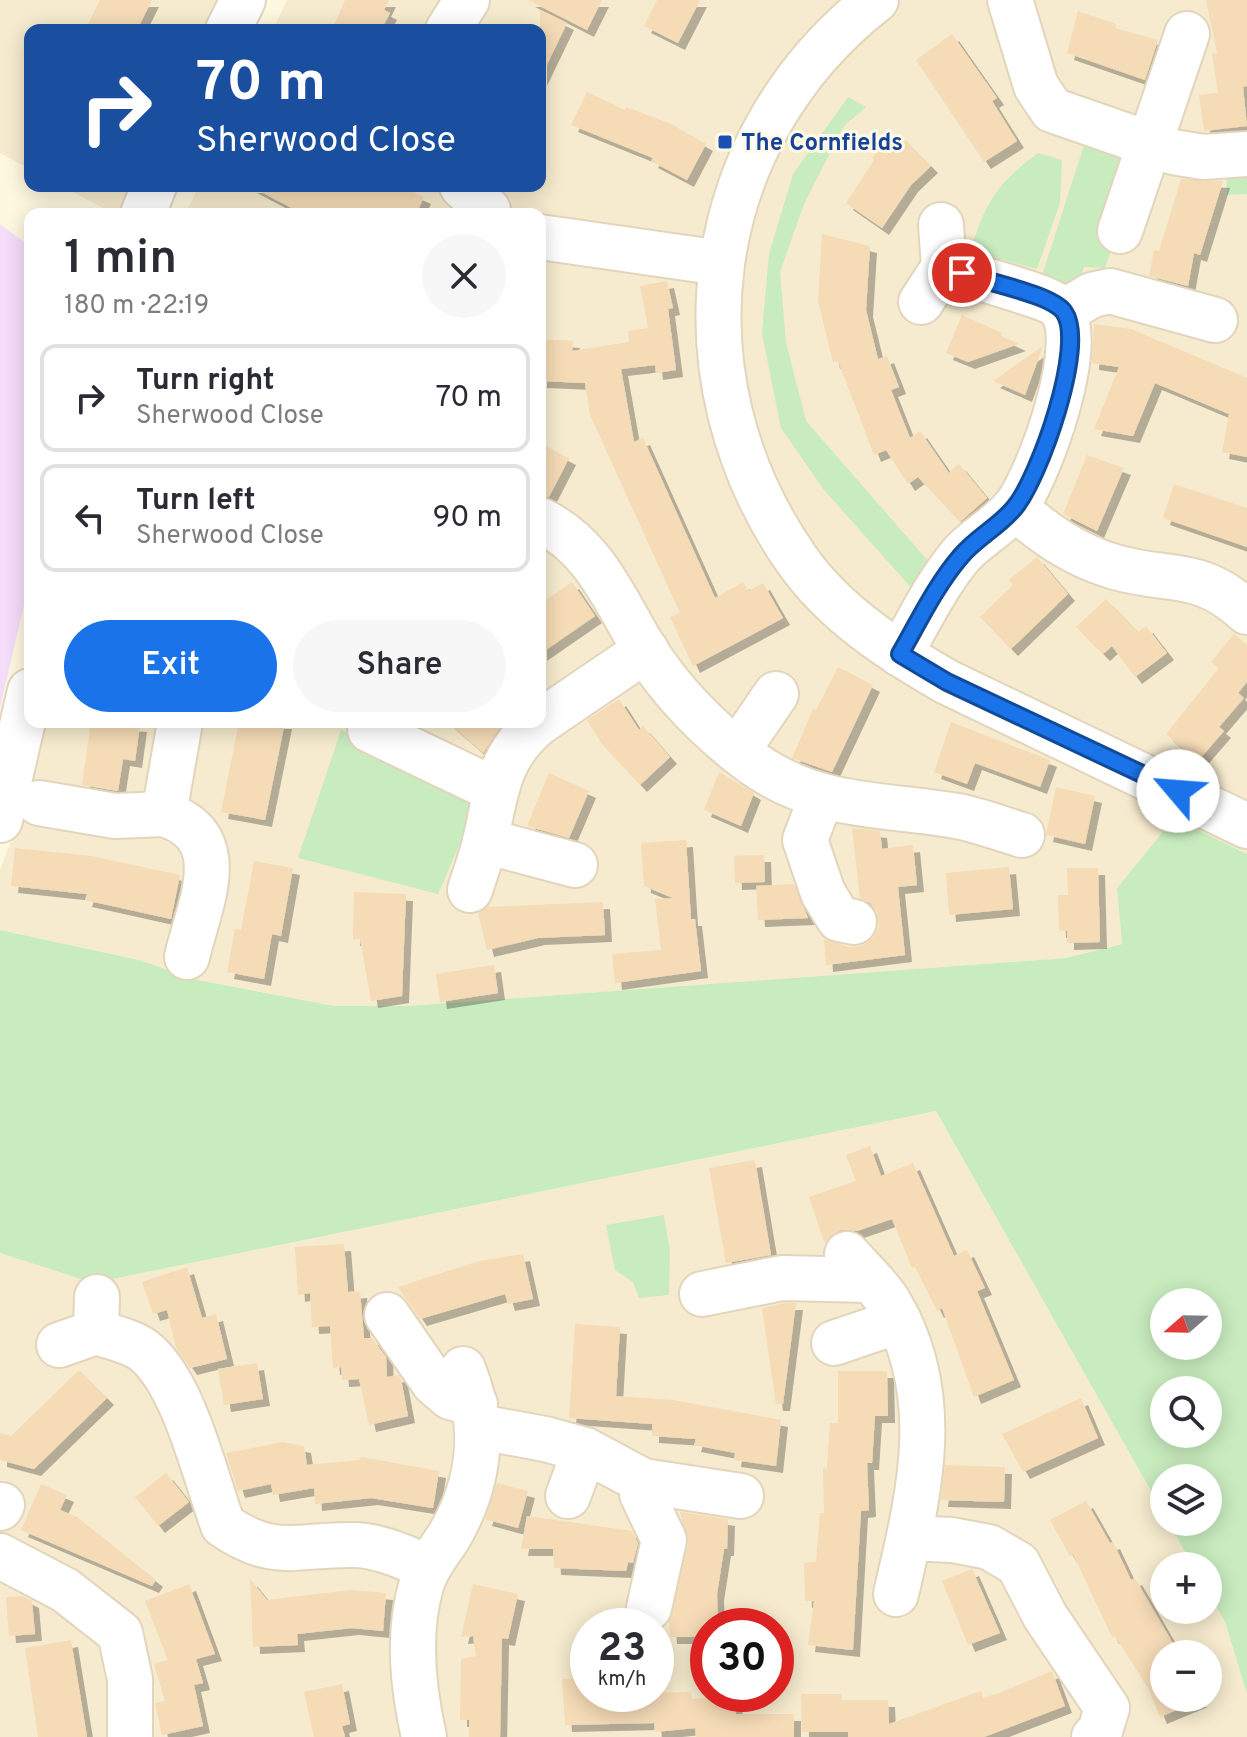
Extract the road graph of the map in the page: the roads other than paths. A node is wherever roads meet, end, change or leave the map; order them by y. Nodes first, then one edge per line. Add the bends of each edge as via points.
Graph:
1 (243, 0) edge
2 (467, 0) edge
3 (876, 0) edge
4 (1010, 0) edge
5 (231, 24) edge
6 (452, 24) edge
7 (1187, 34) dead end
8 (1150, 145) junction
9 (1247, 154) edge
10 (1120, 231) dead end
11 (546, 238) edge
12 (721, 263) junction
13 (936, 265) dead end
14 (1063, 312) junction
15 (1215, 320) dead end
16 (1015, 508) junction
17 (546, 523) edge
18 (1247, 612) edge
19 (646, 650) junction
20 (900, 654) junction
21 (776, 694) dead end
22 (24, 717) edge
23 (546, 718) edge
24 (179, 728) edge
25 (534, 728) edge
26 (370, 730) dead end
27 (737, 751) junction
28 (493, 789) junction
29 (821, 798) junction
30 (39, 803) dead end
31 (164, 814) junction
32 (0, 820) edge
33 (1247, 826) edge
34 (1022, 835) dead end
35 (485, 841) junction
36 (575, 865) dead end
37 (470, 890) dead end
38 (854, 922) dead end
39 (187, 957) dead end
40 (702, 1294) dead end
41 (387, 1315) dead end
42 (899, 1321) junction
43 (84, 1325) dead end
44 (834, 1343) dead end
45 (473, 1400) junction
46 (585, 1450) junction
47 (643, 1481) junction
48 (568, 1496) dead end
49 (741, 1496) dead end
50 (909, 1538) junction
51 (0, 1556) edge
52 (428, 1567) junction
53 (896, 1594) dead end
54 (649, 1608) dead end
55 (130, 1737) edge
56 (424, 1737) edge
57 (1094, 1737) edge

1 - 5 street
2 - 6 street
3 - 12 street via 836,34 778,105 747,164
4 - 8 street via 1036,86 1052,110
7 - 8 street
8 - 9 street via 1188,156
8 - 10 street
11 - 12 street
12 - 20 street via 717,332 723,384 760,495 815,582 852,619
13 - 14 street via 1052,301
14 - 15 street via 1110,291
14 - 16 street via 1071,341 1064,382 1033,477
16 - 18 street via 1081,554 1116,568 1204,582
16 - 20 street via 960,556
17 - 19 street via 583,550
19 - 23 street
19 - 27 street via 683,700
20 - 33 street via 947,682
21 - 27 street
22 - 32 street
24 - 31 street
25 - 28 street
26 - 28 street
27 - 29 street
28 - 35 street
29 - 34 street via 961,817
29 - 38 street via 805,840 823,893 839,919
30 - 31 street via 115,816
31 - 39 street via 185,821 207,851
35 - 36 street
35 - 37 street
40 - 42 street via 858,1267
41 - 45 street via 434,1383 450,1397
42 - 44 street
42 - 50 street via 919,1371 925,1418
43 - 52 street via 142,1349 168,1379 188,1418 223,1525 262,1547 357,1545
45 - 46 street via 545,1439
45 - 52 street via 465,1501
46 - 47 street
46 - 48 street
47 - 49 street
47 - 54 street via 642,1494 664,1540
50 - 53 street
50 - 57 street via 989,1547 1018,1564 1045,1616 1107,1708
51 - 55 street via 65,1590 120,1633 130,1679
52 - 56 street via 412,1660

